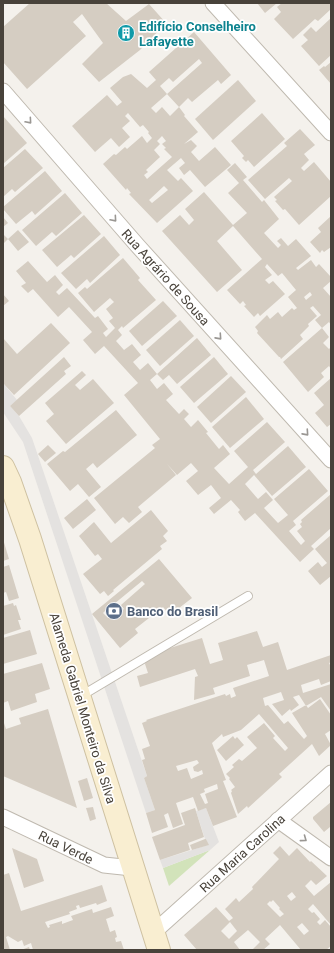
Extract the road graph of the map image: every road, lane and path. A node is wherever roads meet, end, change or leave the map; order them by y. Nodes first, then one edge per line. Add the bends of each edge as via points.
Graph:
1 (213, 3) edge
2 (3, 91) edge
3 (329, 128) edge
4 (331, 460) edge
5 (3, 467) edge
6 (248, 596) dead end
7 (80, 696) junction
8 (331, 773) edge
9 (3, 817) edge
10 (278, 820) junction
11 (331, 858) edge
12 (132, 868) junction
13 (156, 941) edge

1 - 3 street
2 -> 4 street, Rua Agrário de Sousa via 137,245
5 - 7 street, Alameda Gabriel Monteiro da Silva via 30,539
6 - 7 lane
7 - 12 street, Alameda Gabriel Monteiro da Silva
8 - 10 street, Rua Maria Carolina
9 - 12 street, Rua Verde via 104,865
10 -> 11 street
10 - 13 street, Rua Maria Carolina
12 - 13 street, Alameda Gabriel Monteiro da Silva

